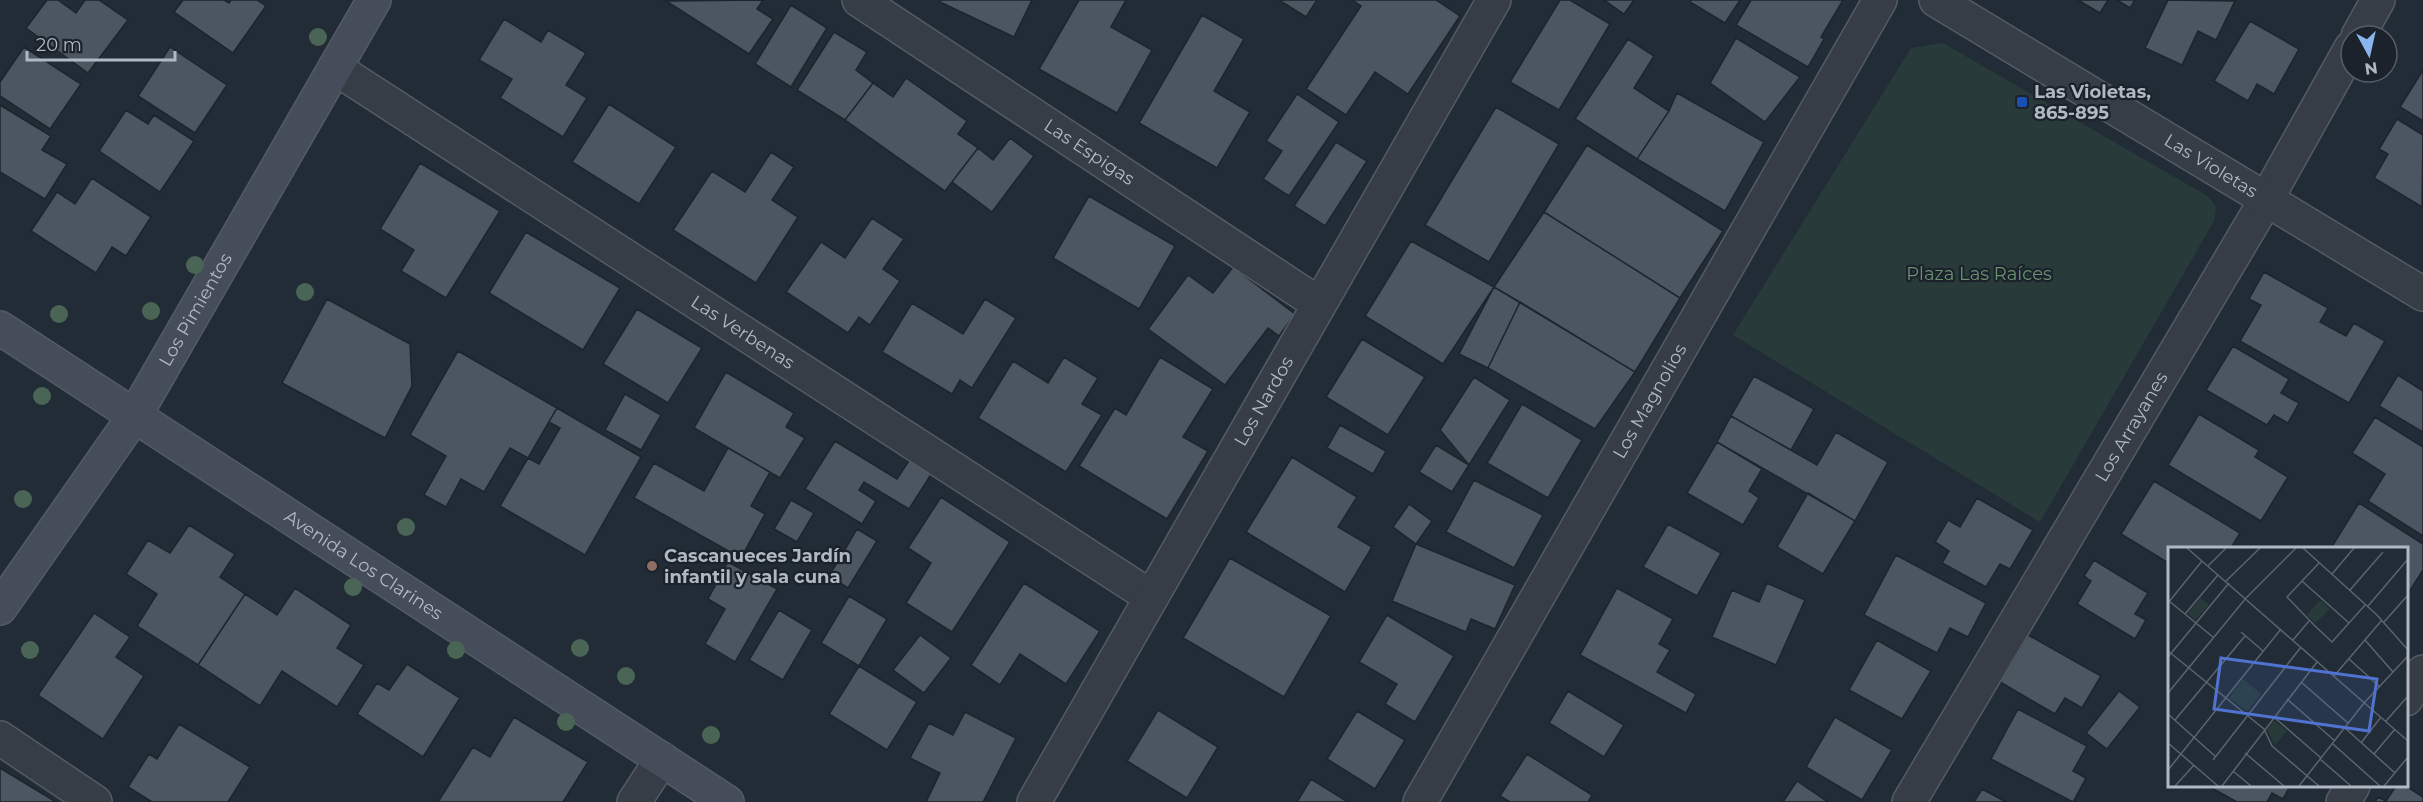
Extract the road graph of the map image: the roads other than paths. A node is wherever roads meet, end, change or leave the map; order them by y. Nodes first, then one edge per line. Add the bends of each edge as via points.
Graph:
1 (374, 0) edge
2 (859, 0) edge
3 (1880, 0) edge
4 (1936, 0) edge
5 (2378, 0) edge
6 (1486, 3) edge
7 (2365, 24) edge
8 (335, 68) junction
9 (2339, 69) edge
10 (2266, 200) junction
11 (2423, 294) edge
12 (1319, 304) junction
13 (0, 328) edge
14 (135, 415) junction
15 (1151, 597) junction
16 (0, 608) edge
17 (2423, 672) edge
18 (2408, 696) edge
19 (0, 738) edge
20 (662, 759) junction
21 (2352, 787) edge
22 (94, 802) edge
23 (634, 802) edge
24 (727, 802) edge
25 (1034, 802) edge
26 (1420, 802) edge
27 (1909, 802) edge
28 (2343, 802) edge

1 - 8 main road, Los Pimientos
2 - 12 street, Las Espigas
3 - 26 street, Los Magnolios
4 - 10 street, Las Violetas
5 - 7 street
6 - 12 street, Los Nardos
8 - 14 main road, Los Pimientos
8 - 15 street, Las Verbenas
9 - 10 street, Los Arrayanes
10 - 11 street, Las Violetas
10 - 27 street, Los Arrayanes
12 - 15 street, Los Nardos
13 - 14 main road, Avenida Los Clarines
14 - 16 main road, Los Pimientos
14 - 20 main road, Avenida Los Clarines
15 - 25 street, Los Nardos
17 - 18 street
19 - 22 street
20 - 23 street
20 - 24 main road, Avenida Los Clarines
21 - 28 street

